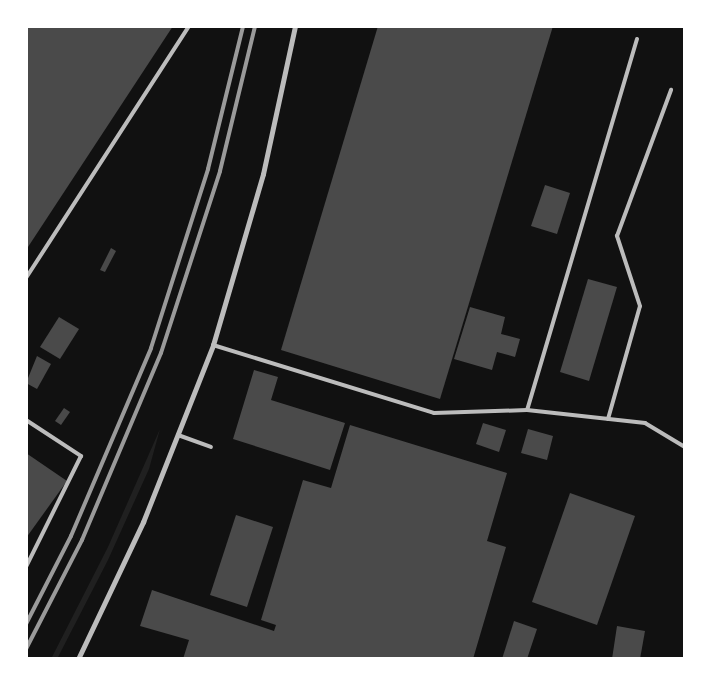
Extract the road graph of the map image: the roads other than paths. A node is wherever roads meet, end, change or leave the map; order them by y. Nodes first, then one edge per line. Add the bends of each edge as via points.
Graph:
1 (189, 26) edge
2 (295, 26) edge
3 (636, 39) dead end
4 (671, 90) dead end
5 (26, 278) edge
6 (213, 345) junction
7 (527, 410) junction
8 (608, 419) junction
9 (26, 420) edge
10 (178, 435) junction
11 (211, 447) dead end
12 (685, 447) edge
13 (26, 567) edge
14 (78, 659) edge

1 - 5 lane
2 - 6 street via 262,174
3 - 7 lane
4 - 8 lane via 617,236 640,306
6 - 7 lane via 434,412
6 - 10 street
7 - 8 lane
8 - 12 lane via 645,423
9 - 13 lane via 81,456
10 - 11 lane
10 - 14 street via 124,566

